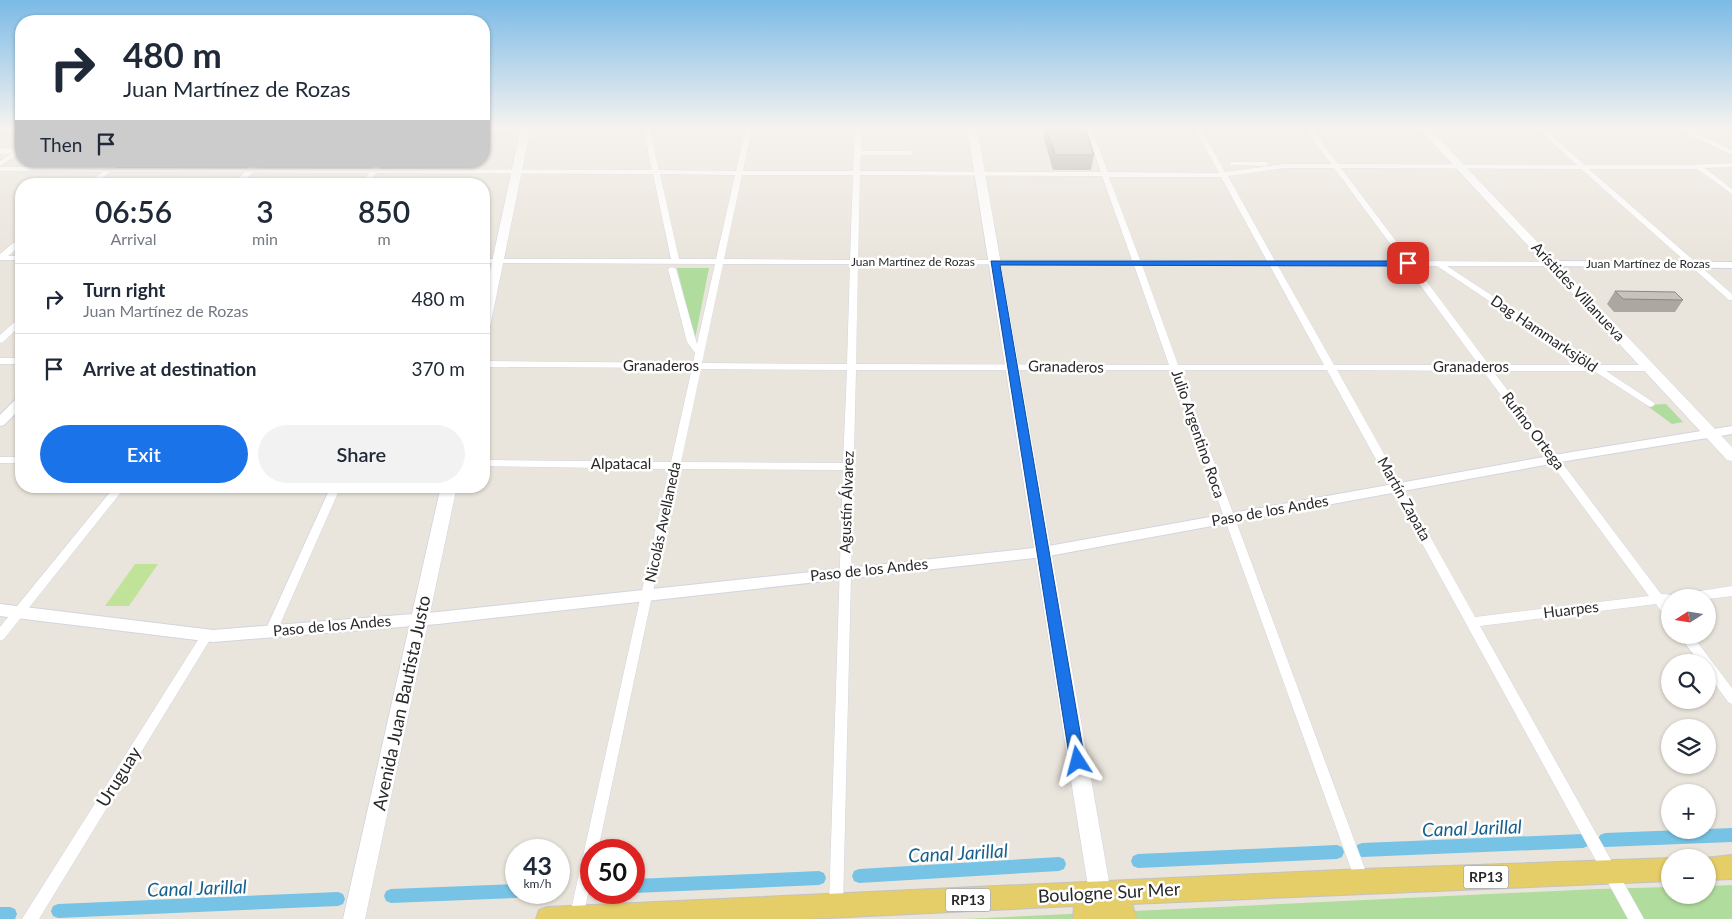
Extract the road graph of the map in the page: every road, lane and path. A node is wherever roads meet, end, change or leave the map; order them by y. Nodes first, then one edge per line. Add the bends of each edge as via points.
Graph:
1 (96, 170) edge
2 (108, 170) junction
3 (250, 170) junction
4 (374, 170) junction
5 (655, 170) edge
6 (740, 170) edge
7 (857, 170) edge
8 (979, 170) edge
9 (1104, 170) edge
10 (1221, 170) edge
11 (1259, 170) edge
12 (1338, 170) edge
13 (1464, 170) edge
14 (1587, 170) edge
15 (1703, 170) edge
16 (518, 172) junction
17 (739, 173) junction
18 (857, 173) junction
19 (980, 173) junction
20 (656, 174) junction
21 (1105, 174) junction
22 (1224, 175) junction
23 (98, 178) edge
24 (243, 178) edge
25 (368, 178) edge
26 (1732, 192) edge
27 (15, 246) edge
28 (0, 258) edge
29 (15, 258) edge
30 (490, 261) edge
31 (498, 261) junction
32 (720, 262) junction
33 (854, 262) junction
34 (995, 263) junction
35 (1138, 263) junction
36 (1273, 263) junction
37 (1408, 263) junction
38 (1438, 264) junction
39 (1552, 264) junction
40 (1694, 264) junction
41 (1732, 264) edge
42 (674, 265) junction
43 (1732, 298) edge
44 (490, 299) edge
45 (15, 326) edge
46 (0, 340) edge
47 (691, 341) junction
48 (703, 341) junction
49 (700, 354) junction
50 (0, 361) edge
51 (15, 361) edge
52 (490, 364) edge
53 (697, 366) junction
54 (1012, 366) junction
55 (851, 367) junction
56 (1486, 367) junction
57 (1595, 367) junction
58 (1176, 368) junction
59 (1331, 368) junction
60 (1649, 368) junction
61 (1650, 404) dead end
62 (15, 406) edge
63 (0, 422) edge
64 (1732, 430) edge
65 (1710, 433) junction
66 (1732, 456) edge
67 (1554, 459) junction
68 (0, 460) edge
69 (15, 460) edge
70 (490, 463) edge
71 (676, 464) junction
72 (848, 467) junction
73 (1398, 488) junction
74 (115, 493) edge
75 (333, 493) edge
76 (447, 493) edge
77 (1228, 519) junction
78 (1043, 552) junction
79 (846, 572) junction
80 (1732, 591) edge
81 (1716, 593) edge
82 (1661, 595) edge
83 (647, 596) junction
84 (1661, 599) edge
85 (0, 610) edge
86 (19, 612) junction
87 (420, 619) junction
88 (1472, 622) junction
89 (271, 631) junction
90 (207, 635) junction
91 (0, 636) edge
92 (1692, 644) edge
93 (1699, 654) edge
94 (1716, 676) edge
95 (1732, 698) edge
96 (1732, 867) edge
97 (1716, 868) edge
98 (1661, 869) edge
99 (1614, 872) junction
100 (1362, 881) junction
101 (1100, 893) junction
102 (836, 907) junction
103 (576, 918) edge
104 (30, 919) edge
105 (354, 919) edge
106 (548, 919) edge
107 (1085, 919) edge
108 (1105, 919) edge
109 (1125, 919) edge
110 (1636, 919) edge
111 (1643, 919) edge

1 - 2 street
2 - 3 street
2 - 23 street
3 - 4 street
3 - 24 street
4 - 16 street
4 - 25 street
5 - 20 street
6 - 17 street, Nicolás Avellaneda
7 - 18 street, Agustín Álvarez
8 - 19 main road
9 - 21 street, Julio Argentino Roca
10 - 22 street, Martín Zapata
11 - 22 street
12 - 37 street, Rufino Ortega
13 - 39 main road, Arístides Villanueva
14 - 40 street
15 - 26 street
16 - 20 street
16 - 31 main road
17 - 18 street
17 - 20 street
17 - 32 street, Nicolás Avellaneda
18 - 19 street
18 - 33 street, Agustín Álvarez
19 - 21 street
19 - 34 main road
20 - 42 street
21 - 22 street
21 - 35 street, Julio Argentino Roca
22 - 36 street, Martín Zapata
27 - 28 street
28 - 29 street
30 - 31 street, Juan Martínez de Rozas
31 - 42 street, Juan Martínez de Rozas
31 - 44 main road
32 - 33 street, Juan Martínez de Rozas
32 - 42 street, Juan Martínez de Rozas
32 - 48 street, Nicolás Avellaneda
33 - 34 street, Juan Martínez de Rozas
33 - 55 street, Agustín Álvarez
34 - 35 street, Juan Martínez de Rozas
34 - 54 main road
35 - 36 street, Juan Martínez de Rozas
35 - 58 street, Julio Argentino Roca
36 - 37 street, Juan Martínez de Rozas
36 - 59 street, Martín Zapata
37 - 38 street, Juan Martínez de Rozas
37 - 56 street, Rufino Ortega
38 - 39 street, Juan Martínez de Rozas
38 - 57 street, Dag Hammarksjöld
39 - 40 street, Juan Martínez de Rozas
39 - 60 main road, Arístides Villanueva
40 - 41 street, Juan Martínez de Rozas
40 - 43 street
42 - 47 street
45 - 46 street
47 - 48 street via 697,344
47 - 49 street
48 - 49 street, Nicolás Avellaneda
49 - 53 street, Nicolás Avellaneda
50 - 51 street
52 - 53 street, Granaderos
53 - 55 street, Granaderos
53 - 71 street, Nicolás Avellaneda
54 - 55 street, Granaderos
54 - 58 street, Granaderos
54 - 78 main road
55 - 72 street, Agustín Álvarez
56 - 57 street, Granaderos
56 - 59 street, Granaderos
56 - 67 street, Rufino Ortega
57 - 60 street, Granaderos
57 - 61 street, Dag Hammarksjöld
58 - 59 street, Granaderos
58 - 77 street, Julio Argentino Roca
59 - 73 street, Martín Zapata
60 - 65 main road, Arístides Villanueva
62 - 63 street
64 - 65 street, Paso de los Andes
65 - 66 main road, Arístides Villanueva
65 - 67 street, Paso de los Andes
67 - 73 street, Paso de los Andes
67 - 82 street, Rufino Ortega
68 - 69 street
70 - 71 street, Alpatacal
71 - 72 street, Alpatacal
71 - 83 street, Nicolás Avellaneda
72 - 79 street, Agustín Álvarez
73 - 77 street, Paso de los Andes
73 - 88 street, Martín Zapata
74 - 86 street
75 - 89 street
76 - 87 main road, Avenida Juan Bautista Justo
77 - 78 street, Paso de los Andes
77 - 100 street, Julio Argentino Roca
78 - 79 street, Paso de los Andes
78 - 101 main road
79 - 83 street, Paso de los Andes
79 - 102 street, Agustín Álvarez
80 - 81 street
83 - 87 street, Paso de los Andes
83 - 103 street, Nicolás Avellaneda
84 - 88 street, Huarpes
85 - 86 street, Paso de los Andes
86 - 90 street, Paso de los Andes
86 - 91 street
87 - 89 street, Paso de los Andes
87 - 105 main road, Avenida Juan Bautista Justo
88 - 99 street, Martín Zapata
89 - 90 street, Paso de los Andes
90 - 104 street, Uruguay
92 - 93 street
94 - 95 street
96 - 97 main road
98 - 99 main road, Boulogne Sur Mer / RP13
99 - 100 main road, Boulogne Sur Mer / RP13
99 - 110 street
99 - 111 street
100 - 101 main road, Boulogne Sur Mer / RP13
101 - 102 main road, Boulogne Sur Mer / RP13
101 - 107 main road via 1086,905
101 - 108 main road
101 - 109 main road via 1120,903
102 - 103 main road, Boulogne Sur Mer / RP13
103 - 106 main road, Boulogne Sur Mer / RP13

